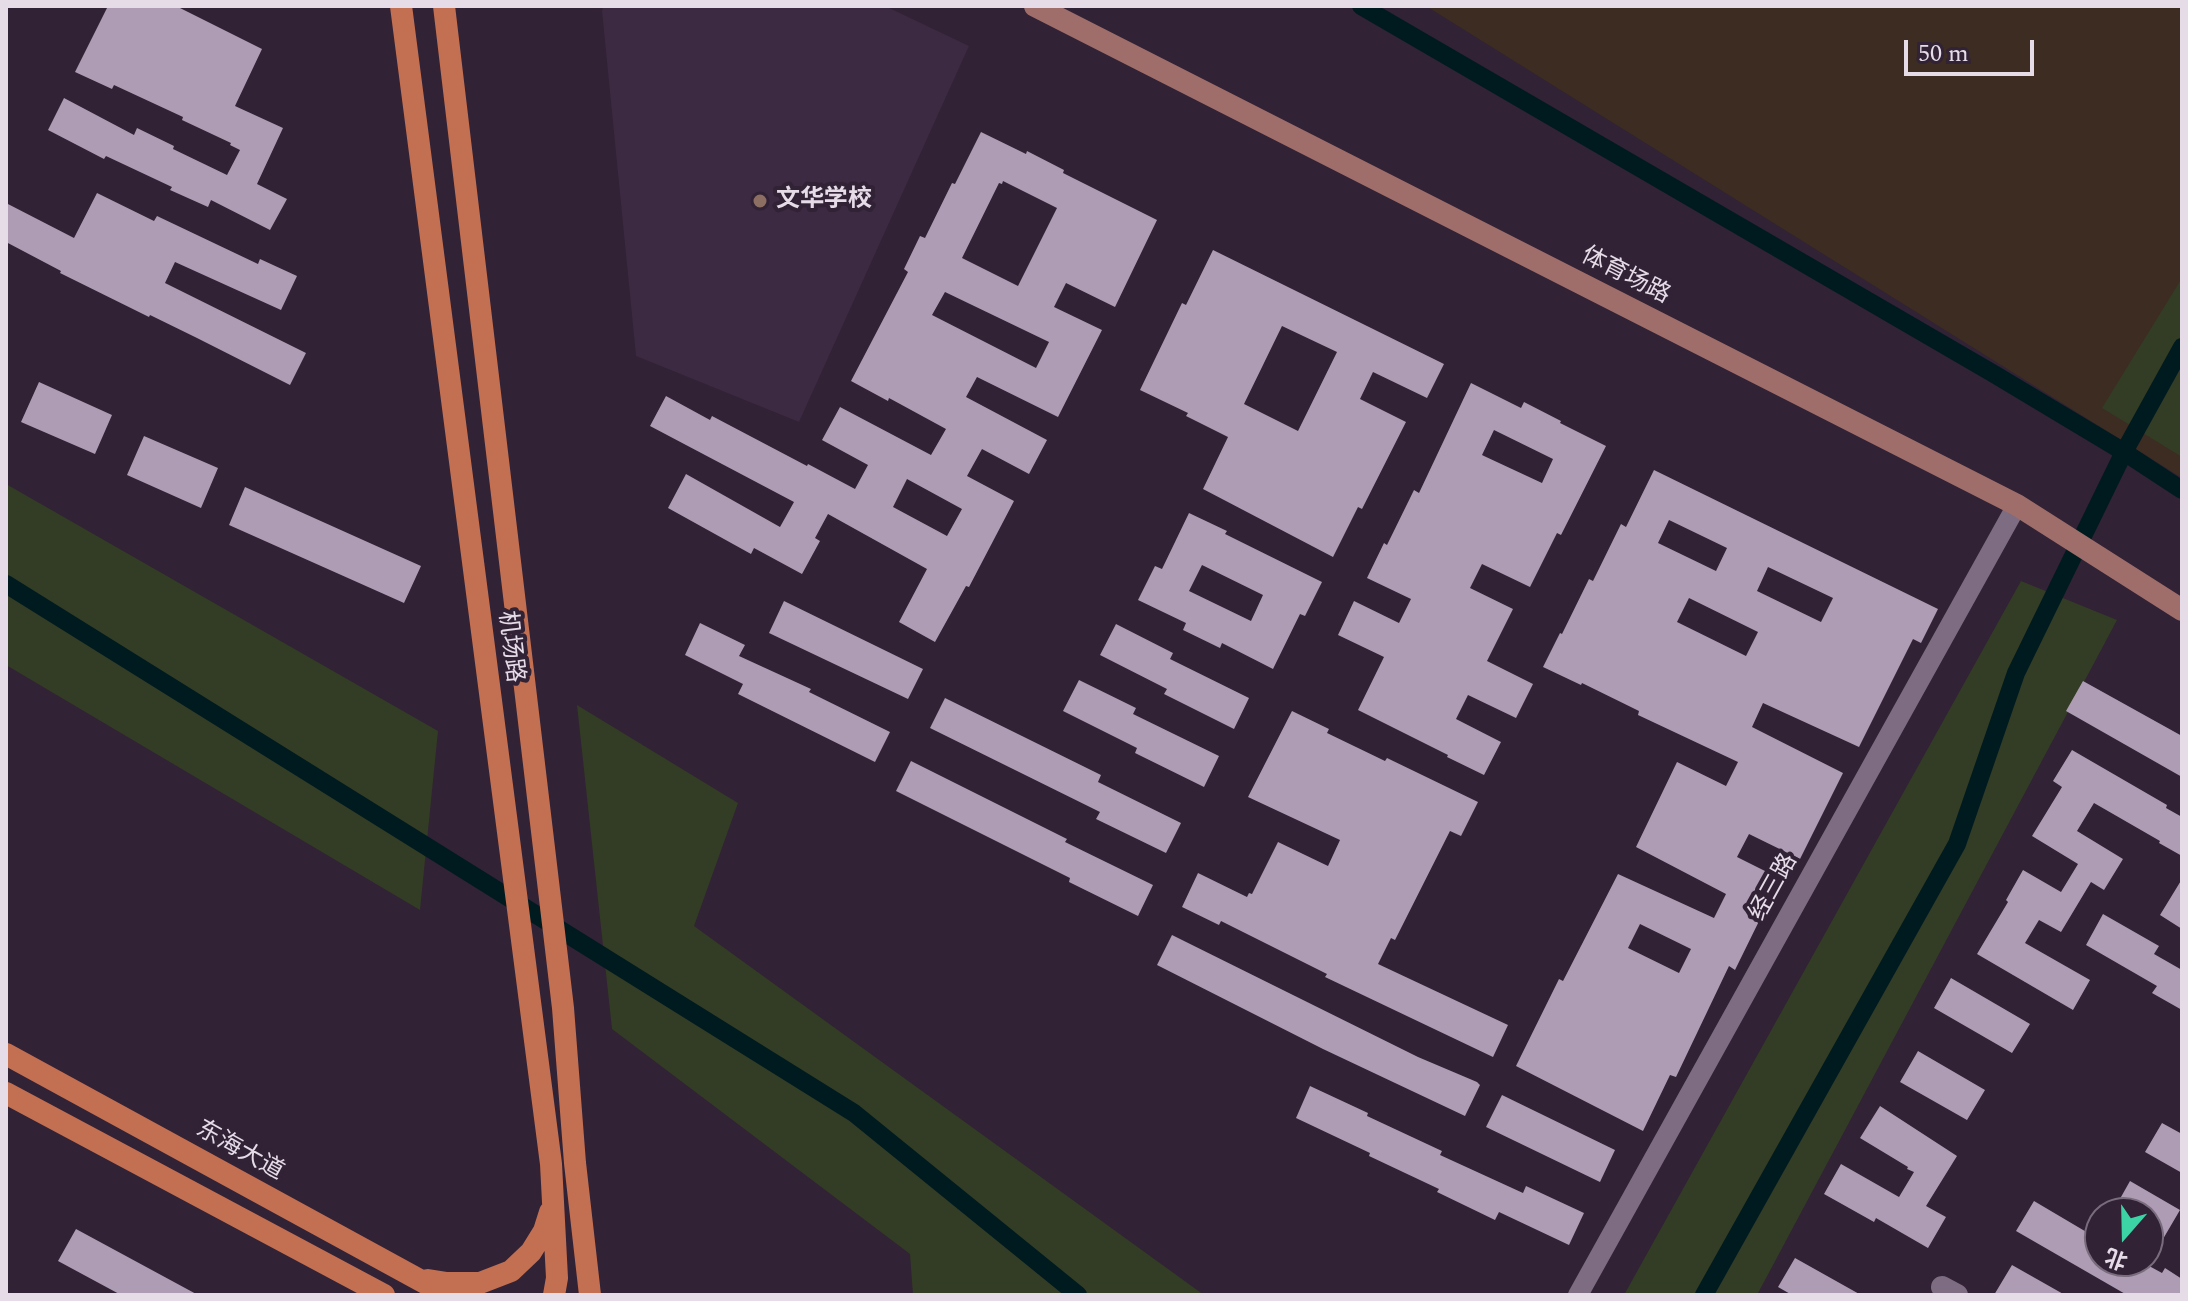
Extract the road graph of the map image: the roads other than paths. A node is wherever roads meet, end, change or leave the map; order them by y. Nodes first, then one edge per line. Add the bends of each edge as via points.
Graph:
1 (401, 6) edge
2 (444, 6) edge
3 (1035, 6) edge
4 (2017, 505) junction
5 (2182, 610) edge
6 (6, 1054) edge
7 (6, 1093) edge
8 (553, 1204) junction
9 (417, 1279) junction
10 (384, 1295) edge
11 (447, 1295) edge
12 (554, 1295) edge
13 (590, 1295) edge
14 (1578, 1295) edge

1 - 8 main road, 机场路
2 - 13 main road, 机场路 via 563,1008
3 - 4 main road, 体育场路
4 - 5 main road, 体育场路
4 - 14 street, 经三路
6 - 9 main road, 东海大道
7 - 10 main road
8 - 9 main road via 531,1252 511,1271 480,1283
8 - 12 main road, 机场路
9 - 11 main road, 东海大道

